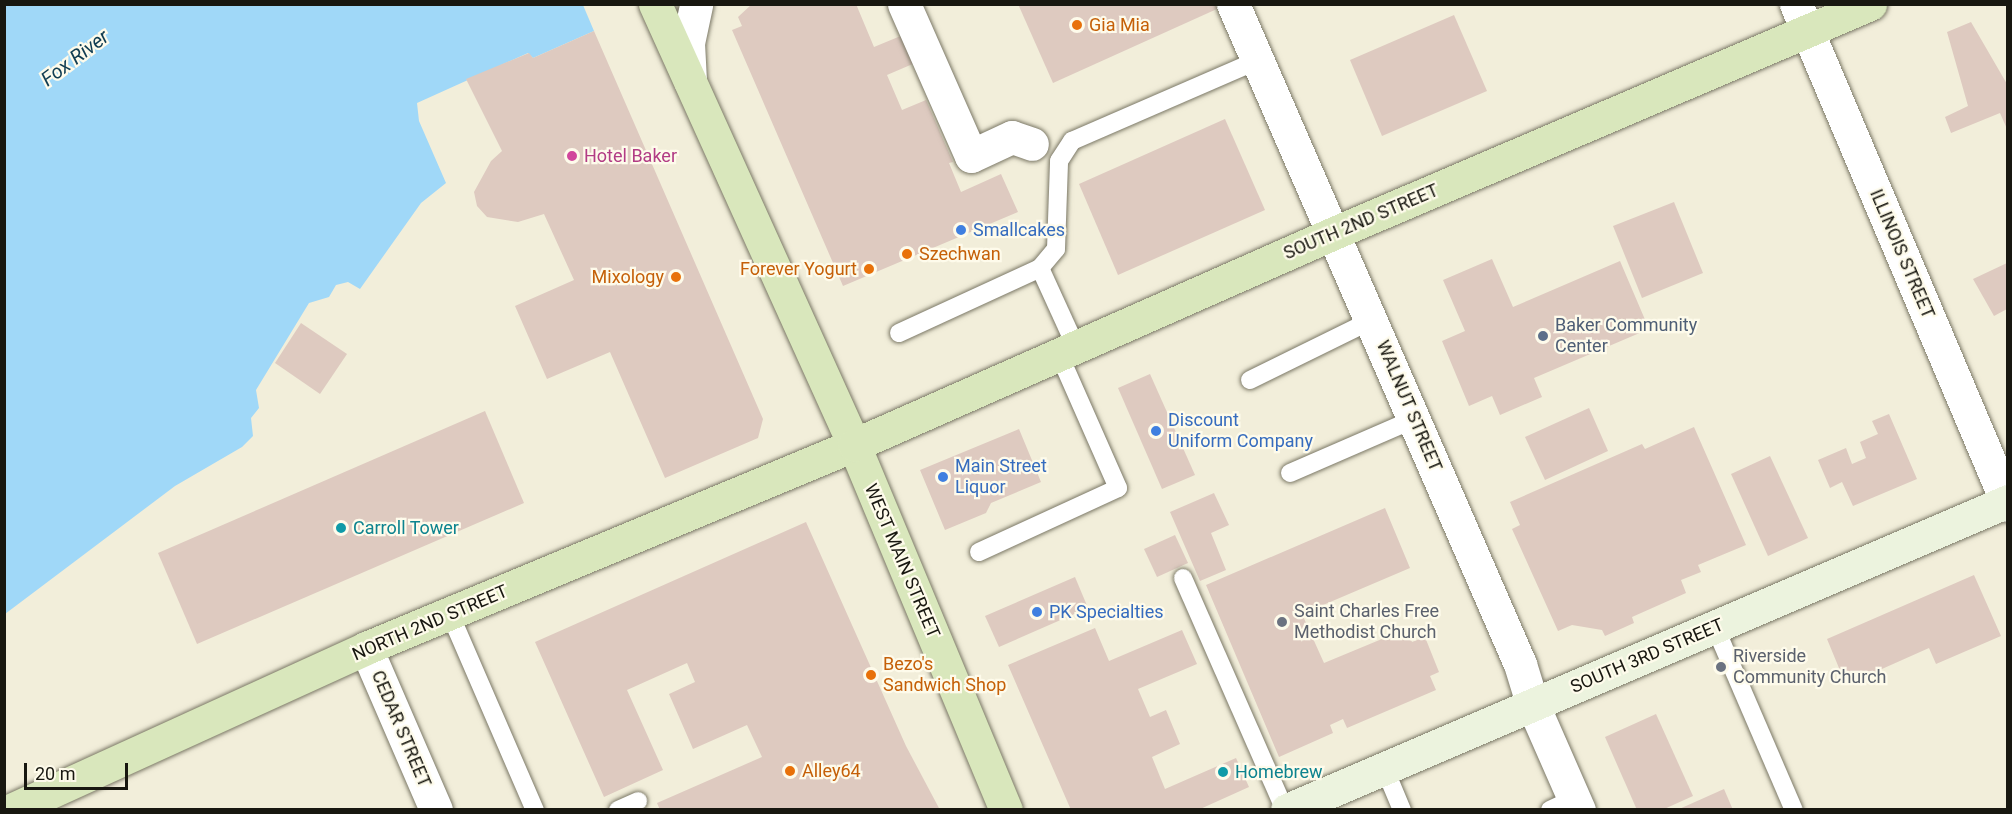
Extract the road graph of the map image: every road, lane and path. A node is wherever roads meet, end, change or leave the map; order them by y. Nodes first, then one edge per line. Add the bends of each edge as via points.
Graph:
1 (655, 4) edge
2 (696, 4) edge
3 (904, 4) edge
4 (1233, 4) edge
5 (1870, 4) edge
6 (1803, 18) edge
7 (1258, 60) junction
8 (690, 81) junction
9 (1032, 144) dead end
10 (1334, 233) junction
11 (1040, 268) junction
12 (1372, 320) junction
13 (899, 333) dead end
14 (1068, 351) junction
15 (1250, 380) dead end
16 (1414, 419) junction
17 (854, 445) junction
18 (1290, 473) dead end
19 (2007, 502) edge
20 (980, 552) dead end
21 (1183, 578) dead end
22 (450, 614) junction
23 (1715, 627) junction
24 (366, 648) junction
25 (1532, 704) junction
26 (1384, 767) junction
27 (638, 801) dead end
28 (1568, 806) edge
29 (10, 810) edge
30 (436, 810) edge
31 (535, 810) edge
32 (618, 810) edge
33 (1006, 810) edge
34 (1286, 810) edge
35 (1402, 810) edge
36 (1794, 810) edge

1 - 8 main road, WEST MAIN STREET
2 - 8 street via 688,43
3 - 9 street via 971,156 1012,137
4 - 7 street, WALNUT STREET
5 - 6 main road, SOUTH 2ND STREET
6 - 10 main road, SOUTH 2ND STREET
6 - 19 street, ILLINOIS STREET
7 - 10 street, WALNUT STREET
7 - 11 lane via 1072,141 1059,161 1056,249
8 - 17 main road, WEST MAIN STREET
10 - 12 street, WALNUT STREET
10 - 14 main road, SOUTH 2ND STREET
11 - 13 lane
11 - 14 lane
12 - 15 lane
12 - 16 street, WALNUT STREET
14 - 17 main road, SOUTH 2ND STREET
14 - 20 lane via 1118,488
16 - 18 lane
16 - 25 street, WALNUT STREET via 1520,664
17 - 22 main road, NORTH 2ND STREET
17 - 33 main road, WEST MAIN STREET
19 - 23 street, SOUTH 3RD STREET
21 - 34 lane
22 - 24 main road, NORTH 2ND STREET
22 - 31 lane
23 - 25 street, SOUTH 3RD STREET
23 - 36 lane
24 - 29 main road, NORTH 2ND STREET
24 - 30 street, CEDAR STREET
25 - 26 street, SOUTH 3RD STREET
25 - 28 street, WALNUT STREET
26 - 34 street, SOUTH 3RD STREET
26 - 35 lane
27 - 32 lane

